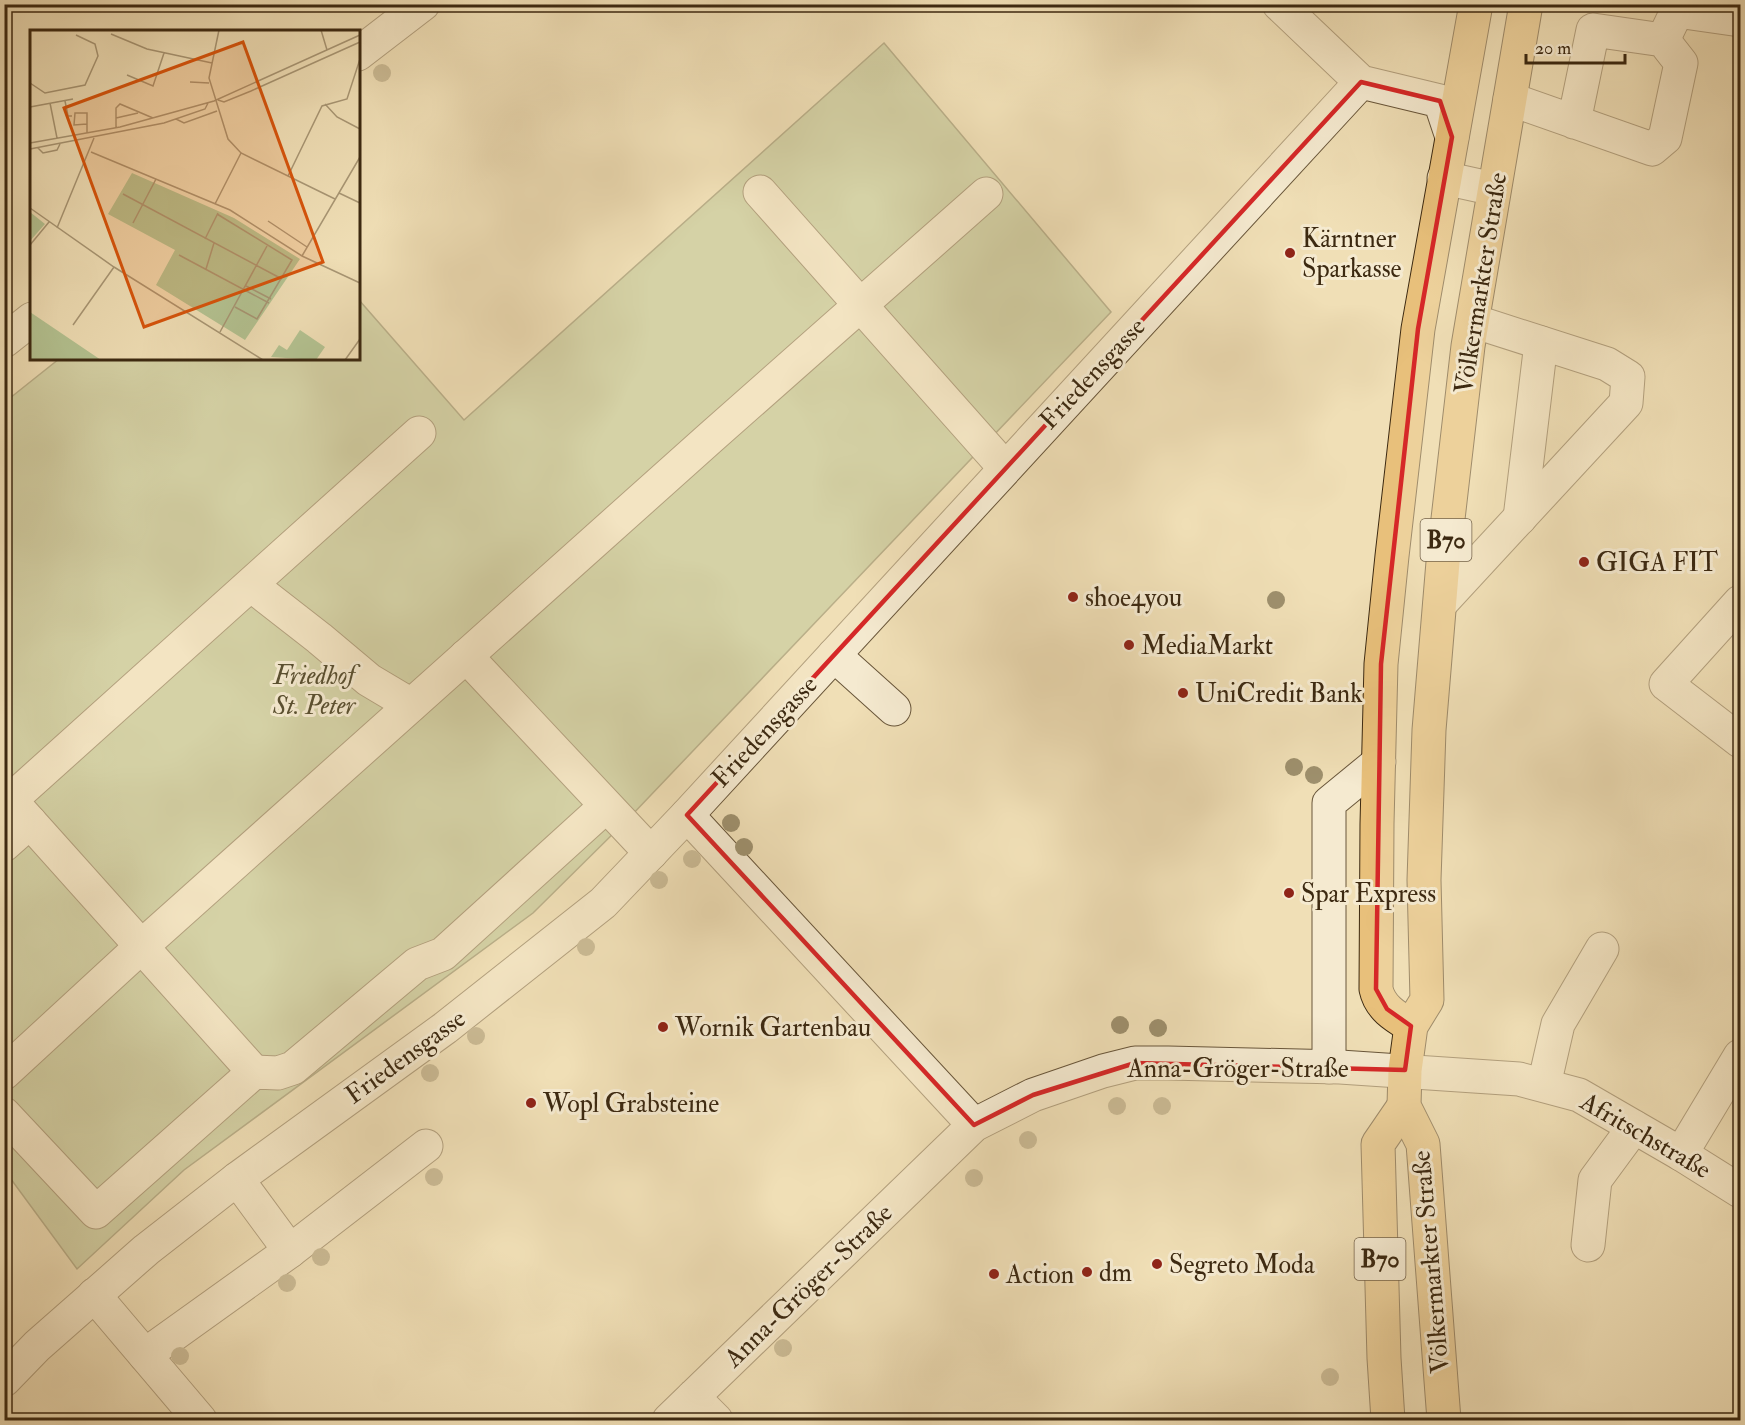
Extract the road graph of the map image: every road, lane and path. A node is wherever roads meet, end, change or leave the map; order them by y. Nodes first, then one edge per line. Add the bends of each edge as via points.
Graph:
1 (423, 4) edge
2 (1279, 4) edge
3 (1476, 4) edge
4 (1526, 4) edge
5 (1740, 20) edge
6 (1662, 39) junction
7 (360, 52) edge
8 (1361, 82) junction
9 (1510, 99) junction
10 (1574, 122) junction
11 (1452, 137) junction
12 (1444, 178) junction
13 (1494, 189) junction
14 (760, 192) dead end
15 (986, 194) dead end
16 (860, 304) junction
17 (30, 321) edge
18 (1473, 321) junction
19 (4, 341) edge
20 (1541, 343) junction
21 (419, 434) dead end
22 (1005, 468) junction
23 (1520, 518) junction
24 (1392, 556) junction
25 (1443, 562) junction
26 (251, 585) junction
27 (1740, 602) edge
28 (1440, 604) junction
29 (834, 655) junction
30 (466, 656) junction
31 (411, 705) junction
32 (894, 709) dead end
33 (1740, 741) edge
34 (1378, 762) junction
35 (13, 805) edge
36 (606, 806) junction
37 (687, 815) junction
38 (4, 845) edge
39 (651, 853) junction
40 (142, 946) junction
41 (1602, 949) dead end
42 (1411, 1026) junction
43 (1740, 1056) edge
44 (1329, 1067) junction
45 (1405, 1071) junction
46 (254, 1072) junction
47 (4, 1073) edge
48 (1544, 1085) junction
49 (1404, 1106) junction
50 (4, 1114) edge
51 (974, 1125) junction
52 (1634, 1127) junction
53 (426, 1146) dead end
54 (1681, 1154) junction
55 (237, 1179) junction
56 (1740, 1191) edge
57 (1588, 1245) dead end
58 (290, 1251) junction
59 (94, 1294) junction
60 (145, 1355) junction
61 (4, 1380) edge
62 (693, 1397) junction
63 (200, 1420) edge
64 (669, 1420) edge
65 (716, 1420) edge
66 (1388, 1420) edge
67 (1444, 1420) edge

1 - 7 street
2 - 8 street
3 - 11 main road, Völkermarkter Straße / B70
4 - 9 main road, Völkermarkter Straße / B70
5 - 6 street via 1677,11
6 - 10 street via 1593,30
6 - 10 street via 1681,63 1665,138 1652,149
8 - 11 street via 1440,101
8 - 22 street, Friedensgasse
9 - 10 street
9 - 13 main road, Völkermarkter Straße / B70
11 - 12 main road, Völkermarkter Straße / B70
12 - 13 street
12 - 24 main road, Völkermarkter Straße / B70 via 1418,329
13 - 18 main road, Völkermarkter Straße / B70
14 - 16 street
15 - 16 street
16 - 22 street
16 - 30 street
17 - 19 street
18 - 20 street
18 - 25 main road, Völkermarkter Straße / B70
20 - 23 street
20 - 23 street via 1607,364 1628,377 1626,403
21 - 26 street
22 - 29 street, Friedensgasse
23 - 28 street
24 - 25 main road
24 - 34 main road, Völkermarkter Straße / B70 via 1381,664
25 - 28 main road, Völkermarkter Straße / B70
26 - 31 street via 369,680
26 - 35 street
27 - 33 street via 1666,684
28 - 42 main road, Völkermarkter Straße / B70 via 1429,730 1424,880 1427,1000
29 - 32 street
29 - 37 street, Friedensgasse
30 - 31 street
30 - 36 street
31 - 40 street
34 - 42 main road, Völkermarkter Straße / B70 via 1376,989 1386,1009
34 - 44 street via 1329,803
35 - 38 street
35 - 40 street
36 - 39 street
36 - 46 street via 443,954 417,964 293,1068 278,1073
37 - 39 street, Friedensgasse
37 - 51 street
39 - 55 street, Friedensgasse via 603,903 445,1028
40 - 46 street
40 - 47 street
41 - 48 street via 1558,1024
42 - 45 main road, Völkermarkter Straße / B70
43 - 54 street
44 - 45 street, Anna-Gröger-Straße
44 - 51 street, Anna-Gröger-Straße via 1135,1064 1032,1095
45 - 48 street, Afritschstraße via 1519,1079
45 - 49 main road, Völkermarkter Straße / B70
46 - 50 street via 96,1212
48 - 52 street, Afritschstraße via 1579,1095
49 - 66 main road, Völkermarkter Straße / B70 via 1377,1144
49 - 67 main road, Völkermarkter Straße / B70 via 1423,1144
51 - 62 street, Anna-Gröger-Straße
52 - 54 street, Afritschstraße
52 - 57 street via 1595,1180
53 - 58 street
54 - 56 street, Afritschstraße
55 - 58 street
55 - 59 street, Friedensgasse
58 - 60 street
59 - 60 street
59 - 61 street, Friedensgasse
60 - 63 street
62 - 64 street, Anna-Gröger-Straße
62 - 65 street

